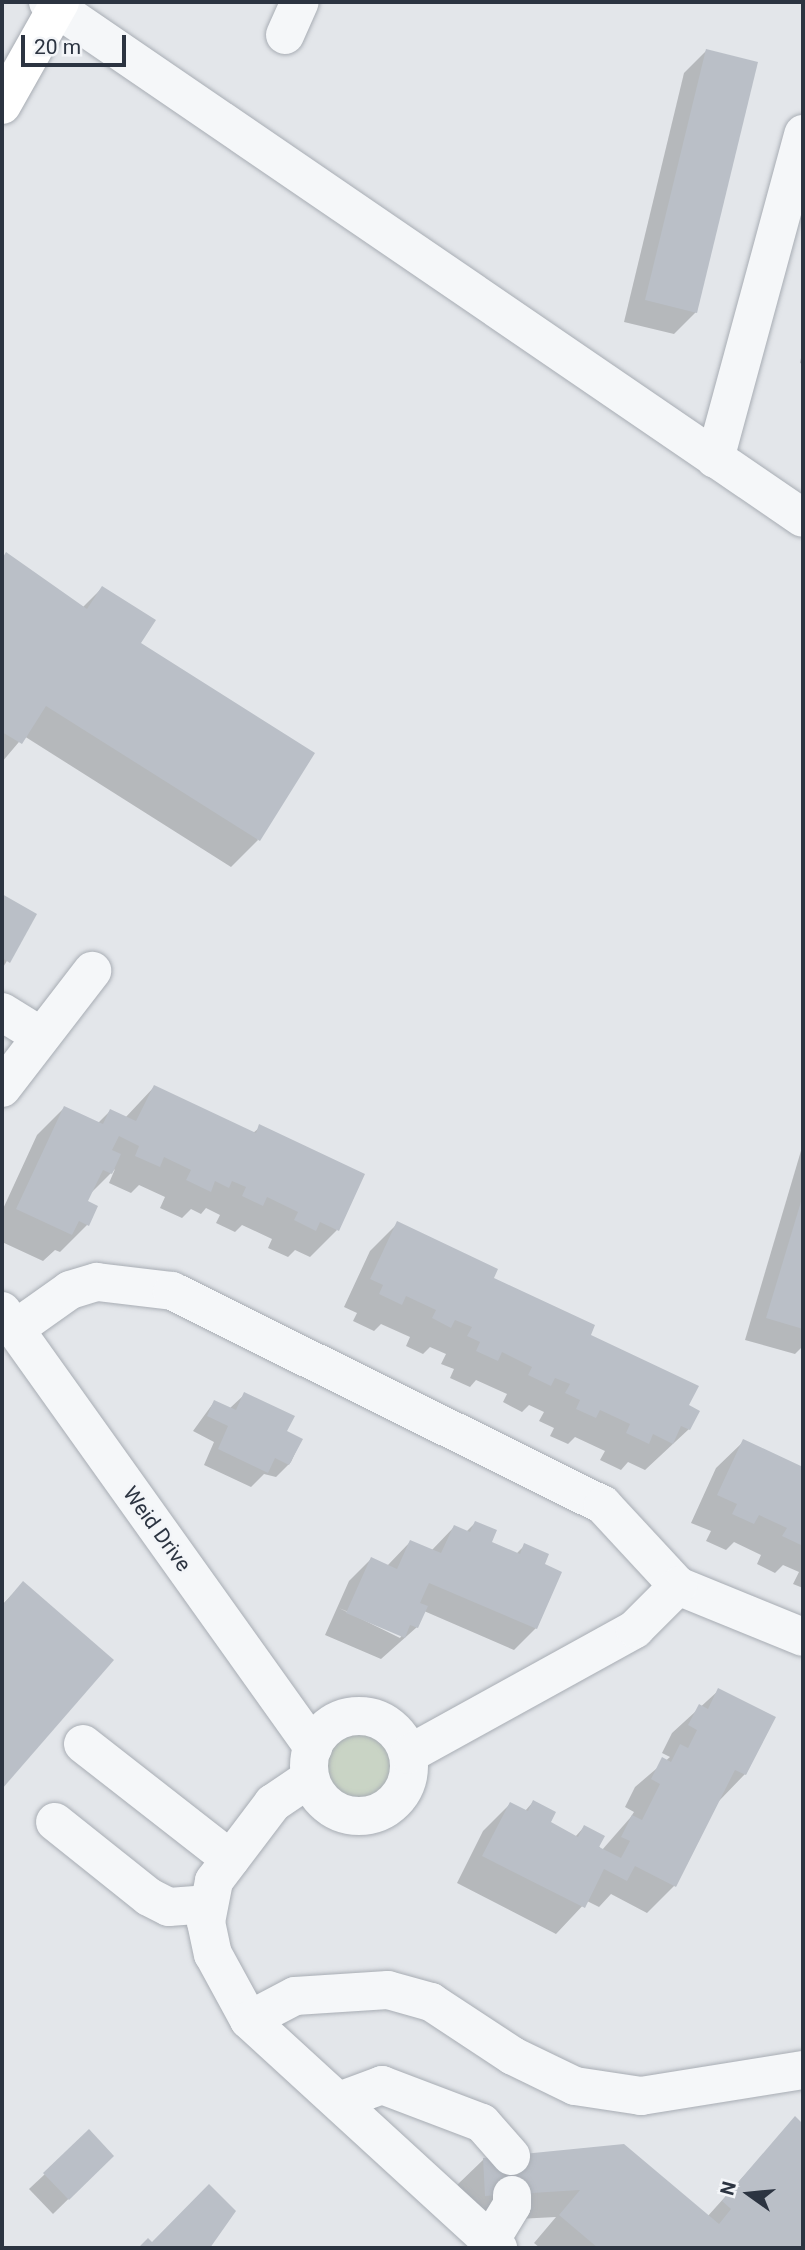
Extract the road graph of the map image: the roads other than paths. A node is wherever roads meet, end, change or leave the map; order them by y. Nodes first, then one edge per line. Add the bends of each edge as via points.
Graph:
1 (55, 3) edge
2 (2, 105) edge
3 (803, 134) edge
4 (715, 459) junction
5 (803, 518) edge
6 (92, 971) dead end
7 (2, 1012) edge
8 (41, 1037) junction
9 (2, 1088) edge
10 (8, 1320) edge
11 (678, 1586) junction
12 (803, 1637) edge
13 (83, 1744) dead end
14 (409, 1754) junction
15 (311, 1762) junction
16 (55, 1822) dead end
17 (230, 1859) junction
18 (209, 1904) junction
19 (249, 2020) junction
20 (803, 2070) edge
21 (340, 2101) junction
22 (511, 2156) dead end
23 (512, 2195) dead end
24 (494, 2245) edge

1 - 2 main road
1 - 4 street
3 - 4 street
4 - 5 street
6 - 8 street
7 - 8 street
8 - 9 street
10 - 11 street via 97,1282 172,1291 603,1505
10 - 15 street, Weid Drive
11 - 12 street
11 - 14 street via 635,1629
13 - 17 street
14 - 15 street via 392,1727 363,1715 333,1723
14 - 15 street, Weid Drive via 406,1786 386,1810 371,1816 355,1817 326,1805
15 - 17 street via 273,1802
16 - 18 street via 149,1897 169,1907
17 - 18 street via 214,1881
18 - 19 street via 206,1922 213,1954
19 - 20 street via 295,1996 388,1990 431,2001 513,2056 575,2086 641,2096
19 - 21 street
21 - 22 street via 382,2085 482,2123
21 - 24 street
23 - 24 street

